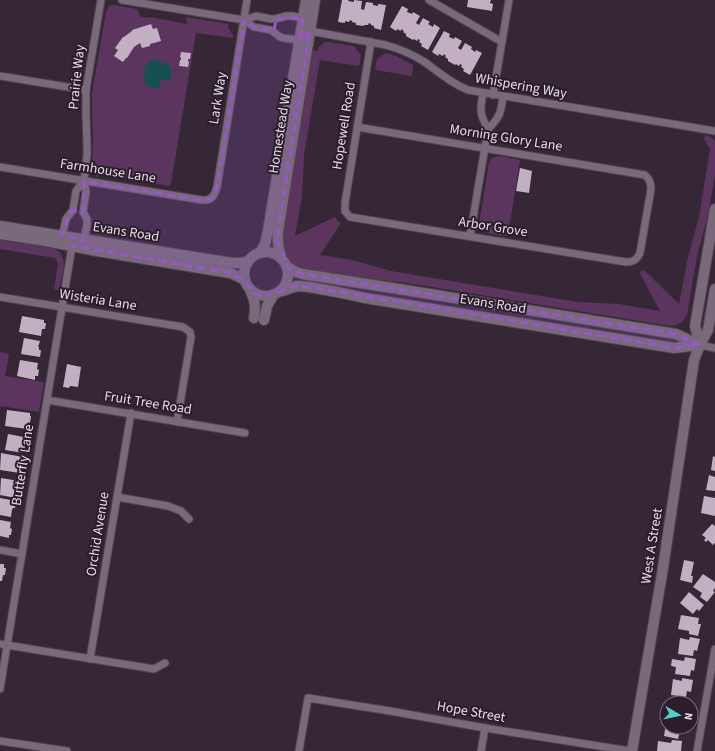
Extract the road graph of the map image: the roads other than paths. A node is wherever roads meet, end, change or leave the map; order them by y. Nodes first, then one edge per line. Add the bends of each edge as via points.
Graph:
1 (101, 0) edge
2 (122, 0) edge
3 (247, 0) edge
4 (306, 0) edge
5 (315, 0) edge
6 (429, 0) edge
7 (509, 0) edge
8 (303, 18) junction
9 (276, 19) junction
10 (244, 20) junction
11 (274, 31) junction
12 (310, 31) junction
13 (300, 40) junction
14 (371, 42) junction
15 (502, 42) junction
16 (0, 76) edge
17 (86, 90) junction
18 (482, 93) junction
19 (493, 95) junction
20 (503, 96) junction
21 (357, 127) junction
22 (488, 129) junction
23 (715, 131) edge
24 (485, 148) junction
25 (0, 167) edge
26 (84, 181) junction
27 (212, 198) joint
28 (715, 209) edge
29 (73, 210) junction
30 (83, 212) junction
31 (346, 213) joint
32 (0, 226) edge
33 (0, 234) edge
34 (62, 236) junction
35 (470, 236) junction
36 (84, 240) junction
37 (72, 246) junction
38 (260, 253) junction
39 (636, 259) joint
40 (248, 262) junction
41 (285, 263) junction
42 (247, 285) junction
43 (715, 288) edge
44 (278, 293) junction
45 (0, 297) edge
46 (477, 302) junction
47 (62, 308) junction
48 (475, 315) junction
49 (700, 345) junction
50 (715, 348) edge
51 (47, 400) junction
52 (132, 414) junction
53 (177, 422) junction
54 (245, 433) dead end
55 (117, 497) junction
56 (189, 519) dead end
57 (0, 550) edge
58 (22, 554) junction
59 (4, 645) edge
60 (715, 649) edge
61 (90, 659) junction
62 (166, 663) dead end
63 (0, 689) edge
64 (485, 728) junction
65 (0, 741) edge
66 (67, 751) edge
67 (299, 751) edge
68 (481, 751) edge
69 (631, 751) edge
70 (697, 751) edge

1 - 17 street, Prairie Way
2 - 10 street
3 - 10 street, Lark Way
4 - 8 street, Homestead Way
5 - 12 street, Homestead Way
6 - 15 street
7 - 15 street
8 - 9 street via 286,16
8 - 12 street
8 - 13 street, Homestead Way
9 - 10 street via 256,16
9 - 11 street
10 - 11 street via 254,27
10 - 27 street, Lark Way via 217,187
11 - 13 street via 280,37
12 - 13 street
12 - 14 street, Whispering Way
12 - 41 street, Homestead Way via 278,232 278,245
13 - 38 street, Homestead Way via 267,238
14 - 18 street, Whispering Way via 386,44 408,53 460,87
14 - 21 street, Hopewell Road
15 - 19 street
16 - 17 street
17 - 26 street, Prairie Way via 87,155
18 - 19 street, Whispering Way
18 - 22 street via 480,111
19 - 20 street, Whispering Way
20 - 22 street via 500,114
20 - 23 street, Whispering Way
21 - 24 street, Morning Glory Lane
21 - 31 street, Hopewell Road via 346,197
22 - 24 street
24 - 35 street
24 - 39 street, Morning Glory Lane via 645,174 651,183 651,189 640,253
25 - 26 street, Farmhouse Lane
26 - 27 street, Farmhouse Lane via 202,200
26 - 29 street, Prairie Way via 76,191
26 - 30 street, Prairie Way via 86,192
28 - 49 street via 695,326
29 - 30 street
29 - 34 street, Prairie Way via 66,219
30 - 36 street, Prairie Way via 87,219
31 - 35 street, Arbor Grove via 350,217
32 - 34 street, Evans Road
33 - 37 street, Evans Road
34 - 36 street, Evans Road
34 - 37 street
35 - 39 street, Arbor Grove via 626,262
36 - 37 street
36 - 40 street, Evans Road via 232,263
37 - 42 street, Evans Road via 230,273
37 - 47 street, Butterfly Lane
38 - 40 street
38 - 41 street via 269,252 279,256
40 - 42 street via 244,271
41 - 44 street via 288,282
41 - 46 street, Evans Road via 302,274
42 - 44 street via 254,293 263,297
42 - 44 street via 259,319
43 - 49 street, West A Street via 708,330
44 - 48 street, Evans Road via 297,286 309,287
45 - 47 street, Wisteria Lane
46 - 48 street
46 - 49 street, Evans Road via 676,334
47 - 51 street, Butterfly Lane
47 - 53 street, Wisteria Lane via 183,327 190,332
48 - 49 street, Evans Road via 674,348
49 - 50 street, Evans Road
49 - 69 street, West A Street via 694,360 663,568
51 - 52 street, Fruit Tree Road
51 - 58 street, Butterfly Lane
52 - 53 street, Fruit Tree Road
52 - 55 street, Orchid Avenue
53 - 54 street, Fruit Tree Road
55 - 56 street via 168,506 181,511
55 - 61 street, Orchid Avenue
57 - 58 street
58 - 59 street, Butterfly Lane
59 - 61 street
59 - 63 street, Butterfly Lane
60 - 70 street
61 - 62 street via 154,669
64 - 67 street, Hope Street via 308,698
64 - 68 street
64 - 69 street, Hope Street
65 - 66 street

